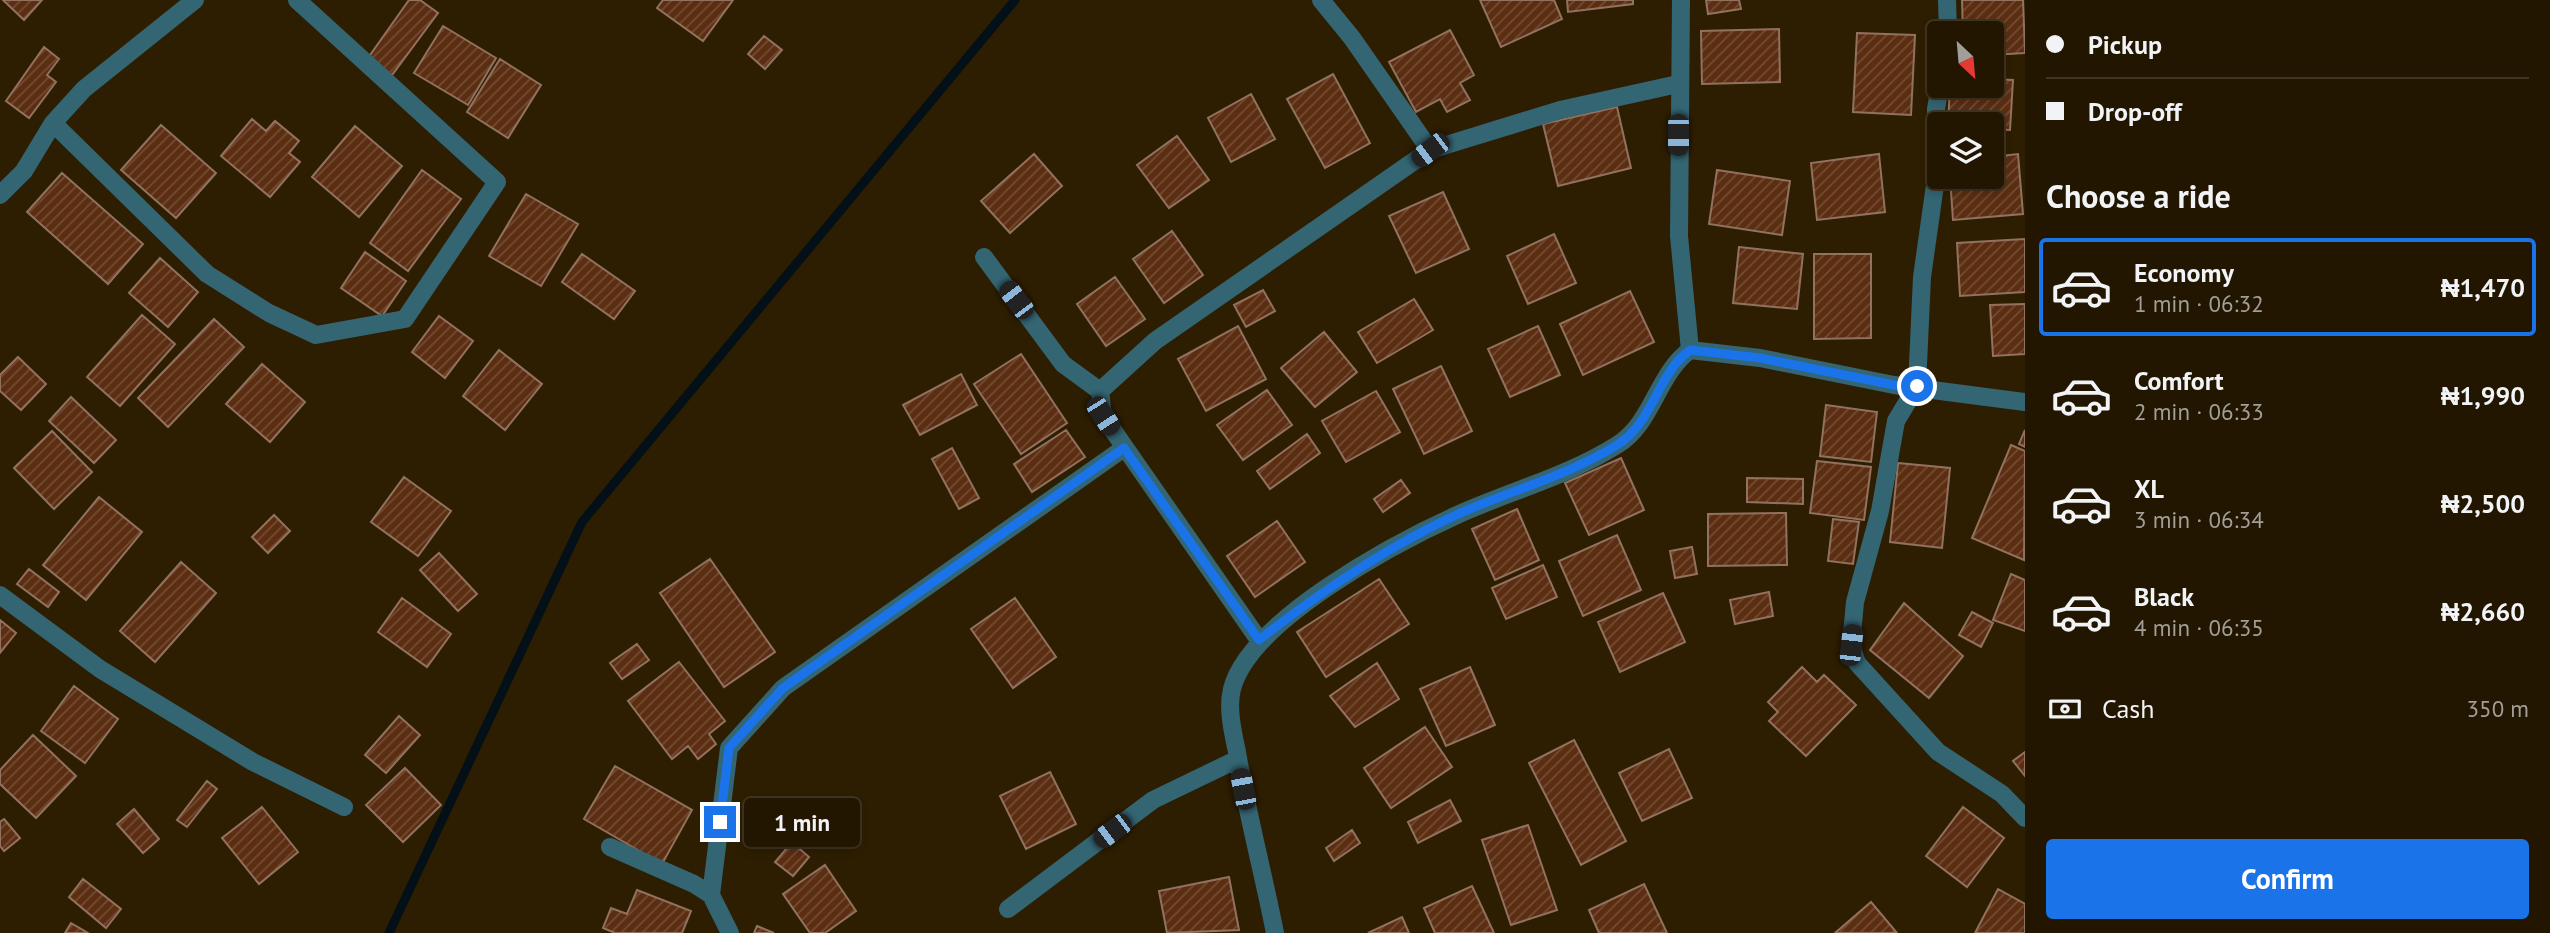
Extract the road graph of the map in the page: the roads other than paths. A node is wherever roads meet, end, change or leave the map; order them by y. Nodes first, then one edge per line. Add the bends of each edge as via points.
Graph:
1 (195, 0) edge
2 (297, 0) edge
3 (1321, 0) edge
4 (1681, 0) edge
5 (1947, 0) edge
6 (1948, 21) edge
7 (1678, 84) junction
8 (1938, 98) edge
9 (53, 123) junction
10 (1430, 150) junction
11 (0, 195) edge
12 (984, 257) dead end
13 (1690, 350) junction
14 (1917, 386) junction
15 (1100, 391) junction
16 (2025, 402) edge
17 (1124, 448) junction
18 (0, 595) edge
19 (1259, 640) junction
20 (1238, 759) junction
21 (344, 807) dead end
22 (2025, 818) edge
23 (610, 846) dead end
24 (711, 895) junction
25 (1008, 909) dead end
26 (730, 933) edge
27 (1275, 933) edge

1 - 9 street via 84,89
2 - 9 street via 497,182 405,319 316,335 269,313 207,274
3 - 10 street
4 - 7 street
5 - 6 street
7 - 10 street via 1560,110
7 - 13 street via 1679,236
8 - 14 street
9 - 11 street via 24,171
10 - 15 street via 1155,341
12 - 15 street via 1063,364
13 - 14 street
13 - 19 street via 1674,361 1646,414 1620,444 1576,467 1456,515 1389,551 1323,590
14 - 16 street
14 - 22 street via 1896,421 1880,511 1855,602 1851,645 1857,663 1938,752 2002,794
15 - 17 street via 1103,416
17 - 19 street
17 - 24 street via 783,688 729,748
18 - 21 street via 100,669 253,762
19 - 20 street via 1231,690
20 - 25 street via 1153,800
20 - 27 street
23 - 24 street
24 - 26 street

